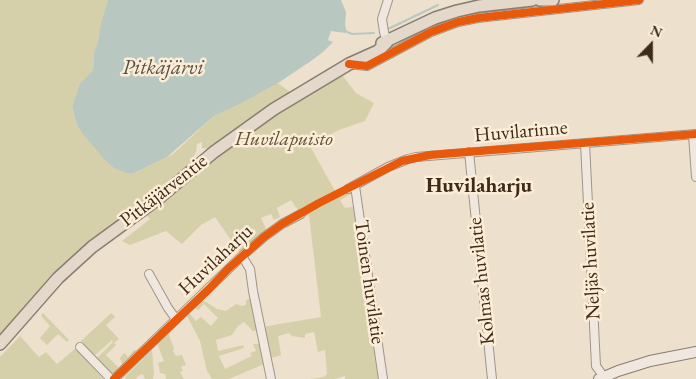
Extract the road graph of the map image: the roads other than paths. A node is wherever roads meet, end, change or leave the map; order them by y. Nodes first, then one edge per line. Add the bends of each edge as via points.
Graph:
1 (388, 0) edge
2 (532, 0) edge
3 (540, 0) edge
4 (553, 0) edge
5 (639, 0) edge
6 (387, 42) junction
7 (349, 64) junction
8 (694, 135) edge
9 (585, 143) junction
10 (470, 152) junction
11 (696, 177) edge
12 (351, 188) joint
13 (300, 214) dead end
14 (242, 256) junction
15 (150, 274) dead end
16 (176, 319) junction
17 (0, 344) edge
18 (80, 347) dead end
19 (696, 352) edge
20 (603, 378) edge
21 (112, 379) edge
22 (270, 379) edge
23 (383, 379) edge
24 (492, 379) edge

1 - 6 street via 382,19
2 - 6 main road, Pitkäjärventie via 457,11 435,18
3 - 4 main road
5 - 7 street, Pitkäjärventie via 458,22 431,32 367,66
6 - 7 main road, Pitkäjärventie via 371,48
7 - 17 main road, Pitkäjärventie via 274,109 92,247 58,278
8 - 9 street, Huvilarinne
8 - 11 street
9 - 10 street, Huvilarinne
9 - 20 street, Neljäs huvilatie via 596,366
10 - 12 street, Huvilarinne via 408,159
10 - 24 street, Kolmas huvilatie
12 - 23 street, Toinen huvilatie
13 - 14 street, Huvilaharju
14 - 16 street, Huvilaharju
14 - 22 street via 250,269
15 - 16 street
16 - 21 street, Huvilaharju
18 - 21 street
19 - 20 street via 650,361

